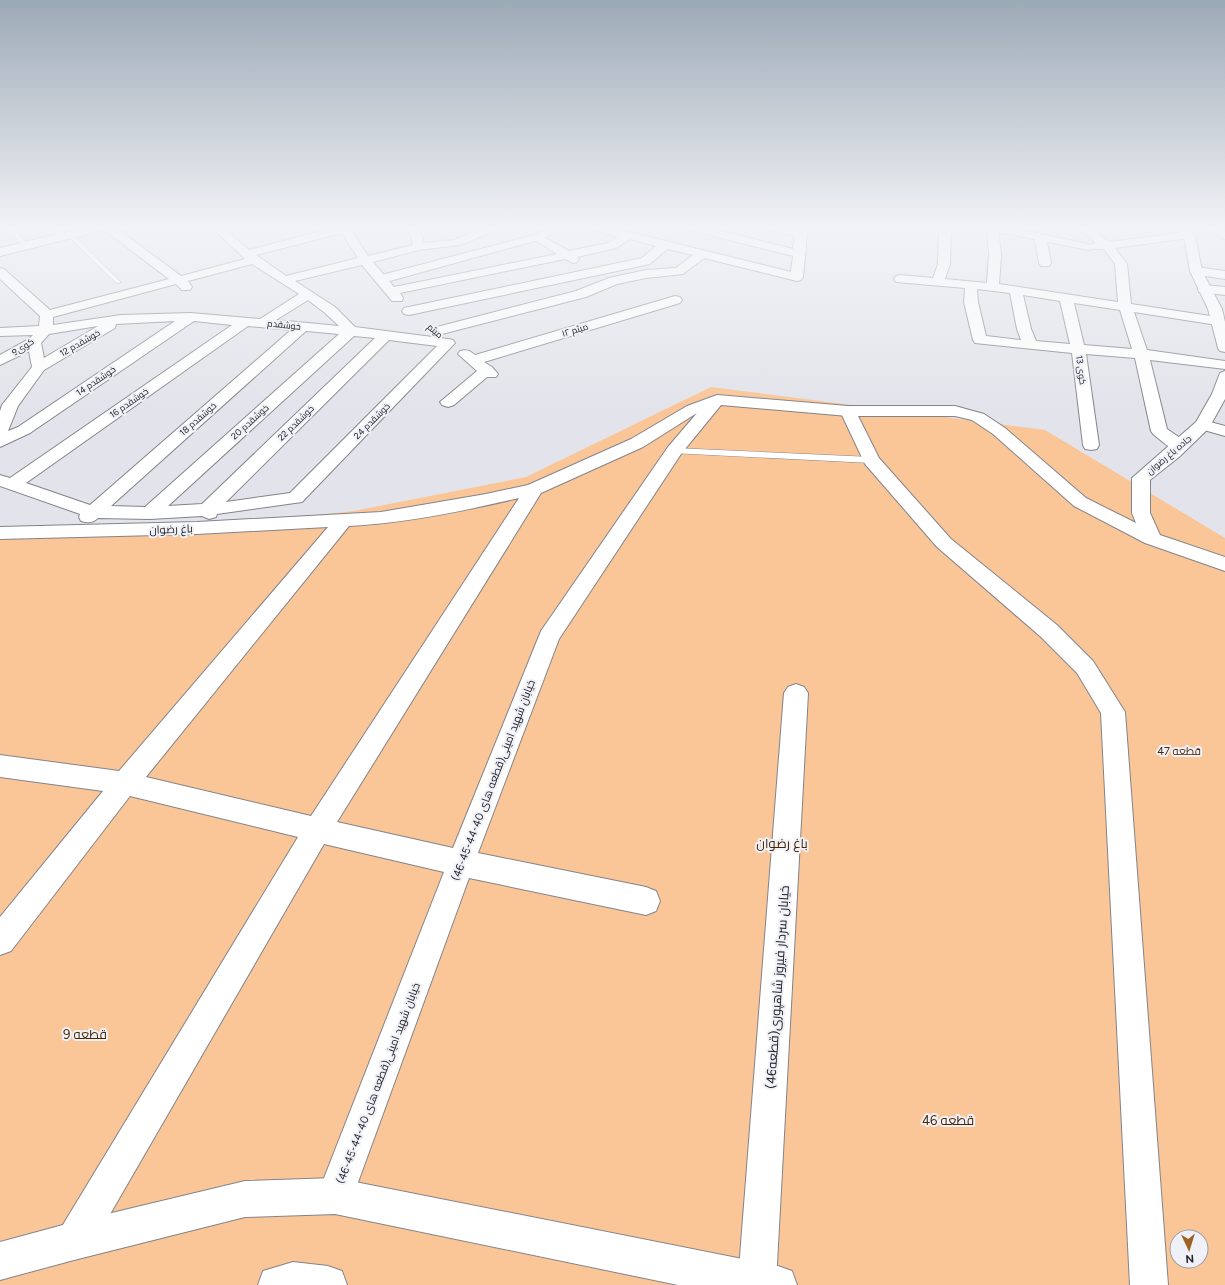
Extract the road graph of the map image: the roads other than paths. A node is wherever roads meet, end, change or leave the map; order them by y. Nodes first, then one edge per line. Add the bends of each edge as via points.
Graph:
1 (16, 287) edge
2 (153, 287) edge
3 (187, 287) edge
4 (296, 287) edge
5 (388, 287) edge
6 (410, 287) edge
7 (525, 287) edge
8 (600, 287) edge
9 (971, 287) edge
10 (993, 287) edge
11 (1123, 287) edge
12 (1204, 289) joint
13 (191, 291) dead end
14 (391, 291) junction
15 (1016, 291) junction
16 (1225, 291) edge
17 (308, 294) junction
18 (1066, 298) junction
19 (675, 300) dead end
20 (1125, 306) junction
21 (409, 311) junction
22 (47, 315) junction
23 (191, 316) junction
24 (121, 319) junction
25 (1220, 319) edge
26 (246, 321) junction
27 (263, 323) junction
28 (303, 327) junction
29 (45, 330) junction
30 (351, 331) junction
31 (0, 332) edge
32 (386, 335) junction
33 (443, 337) junction
34 (34, 342) junction
35 (1030, 345) junction
36 (1225, 348) edge
37 (1078, 349) junction
38 (1141, 354) junction
39 (474, 360) junction
40 (0, 361) edge
41 (1225, 365) edge
42 (39, 367) junction
43 (1225, 376) edge
44 (1222, 394) edge
45 (718, 400) junction
46 (448, 402) dead end
47 (848, 411) junction
48 (1203, 425) junction
49 (1225, 431) edge
50 (0, 432) edge
51 (0, 442) edge
52 (1091, 445) dead end
53 (1180, 446) junction
54 (674, 451) junction
55 (871, 460) junction
56 (6, 482) edge
57 (534, 488) junction
58 (207, 510) junction
59 (92, 512) junction
60 (150, 513) junction
61 (343, 521) junction
62 (220, 526) junction
63 (3, 533) edge
64 (1152, 539) junction
65 (1225, 564) edge
66 (796, 692) dead end
67 (0, 766) edge
68 (125, 783) junction
69 (317, 830) junction
70 (461, 863) junction
71 (646, 901) dead end
72 (0, 940) edge
73 (335, 1196) junction
74 (74, 1241) junction
75 (0, 1261) edge
76 (767, 1284) edge
77 (277, 1285) edge
78 (328, 1285) edge
79 (1149, 1285) edge

1 - 22 street
2 - 22 street
3 - 13 street
4 - 17 street
5 - 14 street, میثم
6 - 14 street
7 - 21 street
8 - 33 street
9 - 35 street via 971,302 980,340
10 - 15 street
11 - 20 street
12 - 16 street
12 - 25 street
14 - 21 street, میثم
15 - 18 street
15 - 35 street
17 - 27 street
17 - 30 street via 344,321
18 - 20 street
18 - 37 street, کوی 13
19 - 39 street, ۱۲ میثم
20 - 25 street
20 - 38 street
21 - 33 street, میثم
22 - 29 street
23 - 24 street, خوشقدم
23 - 26 street, خوشقدم
23 - 51 street, خوشقدم 14 via 24,430
24 - 29 street, خوشقدم
24 - 42 street, خوشقدم 12
25 - 36 street
26 - 27 street, خوشقدم
26 - 56 street, خوشقدم 16
27 - 28 street, خوشقدم
28 - 30 street, خوشقدم
28 - 59 street, خوشقدم 18
29 - 31 street, خوشقدم
29 - 34 street, کوی9
30 - 32 street, خوشقدم
30 - 60 street, خوشقدم 20
32 - 33 street, خوشقدم
32 - 58 street, خوشقدم 22
33 - 39 street, میثم
33 - 58 street, خوشقدم 24 via 296,498
34 - 40 street, کوی9
34 - 42 street
35 - 37 street
37 - 38 street
37 - 52 street, کوی 13
38 - 41 street
38 - 53 street via 1159,431
39 - 46 street, میثم via 489,372
42 - 50 street via 10,405
43 - 44 street, جاده باغ رضوان
44 - 48 street, جاده باغ رضوان
45 - 47 street
45 - 54 street, خیابان شهید امینی(قطعه های 40-44-45-46)
45 - 57 street, باغ رضوان via 693,409 636,443
47 - 55 street
47 - 64 street via 955,411 978,417 998,431 1080,502
48 - 49 street
48 - 53 street, جاده باغ رضوان
53 - 64 street, جاده باغ رضوان via 1141,478 1141,513
54 - 55 lane
54 - 70 street, خیابان شهید امینی(قطعه های 40-44-45-46) via 549,637
55 - 79 street via 944,543 1049,631 1085,667 1113,712
56 - 59 street
57 - 61 street, باغ رضوان via 486,500 381,518
57 - 69 street
58 - 60 street
58 - 62 street
59 - 60 street
59 - 63 street, خوشقدم 18 via 87,518 76,523
61 - 62 street, باغ رضوان
61 - 68 street
62 - 63 street, باغ رضوان
64 - 65 street
66 - 76 street, خیابان سردار فیروز شاهپوری(قطعه46)
67 - 68 street
68 - 69 street
68 - 72 street
69 - 70 street
69 - 74 street
70 - 71 street
70 - 73 street, خیابان شهید امینی(قطعه های 40-44-45-46)
73 - 74 street via 245,1199
73 - 76 street
74 - 75 street
77 - 78 street via 293,1281

